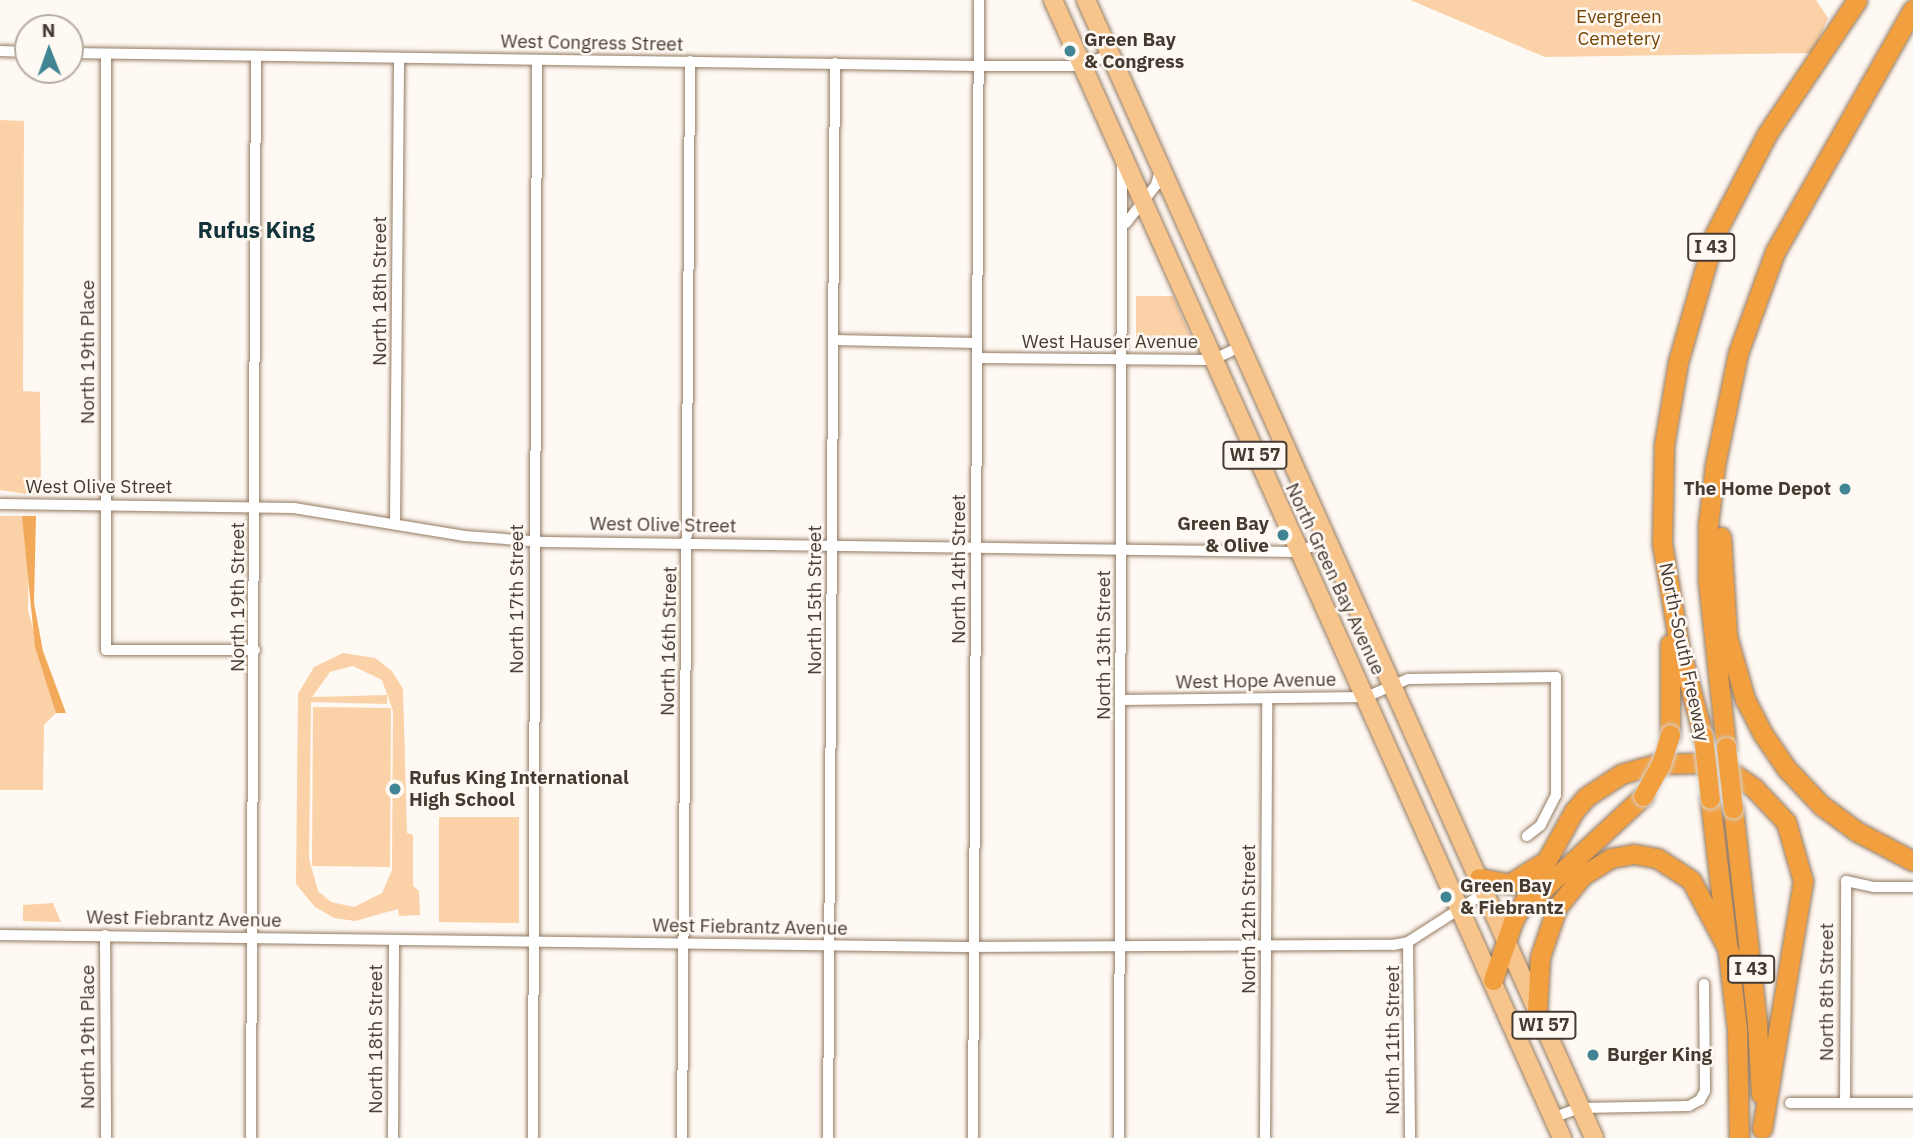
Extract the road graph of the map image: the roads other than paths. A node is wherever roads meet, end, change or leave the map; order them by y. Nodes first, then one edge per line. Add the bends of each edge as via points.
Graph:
1 (979, 0) edge
2 (1053, 0) edge
3 (1086, 0) edge
4 (1857, 0) edge
5 (1913, 9) edge
6 (84, 53) edge
7 (106, 54) junction
8 (1111, 54) junction
9 (256, 56) junction
10 (399, 58) junction
11 (537, 60) junction
12 (690, 61) junction
13 (835, 63) junction
14 (979, 66) junction
15 (1081, 66) junction
16 (1122, 151) junction
17 (1160, 170) junction
18 (1144, 201) junction
19 (1123, 236) junction
20 (834, 340) junction
21 (978, 343) junction
22 (1240, 347) junction
23 (977, 358) junction
24 (1124, 360) junction
25 (1212, 360) junction
26 (1725, 410) junction
27 (0, 504) edge
28 (106, 504) junction
29 (255, 506) junction
30 (395, 523) junction
31 (1326, 540) junction
32 (534, 541) junction
33 (687, 543) junction
34 (833, 545) junction
35 (976, 547) junction
36 (1122, 550) junction
37 (1298, 552) junction
38 (1667, 587) junction
39 (255, 650) junction
40 (1391, 683) junction
41 (1366, 697) junction
42 (1267, 699) junction
43 (1121, 700) junction
44 (1527, 836) dead end
45 (1549, 856) junction
46 (1913, 861) edge
47 (1482, 885) junction
48 (1913, 887) edge
49 (1459, 909) junction
50 (0, 934) edge
51 (105, 935) junction
52 (1509, 937) junction
53 (253, 938) junction
54 (394, 941) junction
55 (532, 942) junction
56 (1408, 942) junction
57 (683, 944) junction
58 (829, 946) junction
59 (974, 947) junction
60 (1267, 947) junction
61 (1120, 948) junction
62 (1731, 956) junction
63 (1493, 980) junction
64 (1704, 984) dead end
65 (1537, 1011) junction
66 (1913, 1102) edge
67 (1790, 1103) dead end
68 (1845, 1103) junction
69 (1580, 1108) junction
70 (1552, 1118) junction
71 (1762, 1134) edge
72 (106, 1138) edge
73 (251, 1138) edge
74 (393, 1138) edge
75 (533, 1138) edge
76 (682, 1138) edge
77 (828, 1138) edge
78 (973, 1138) edge
79 (1119, 1138) edge
80 (1265, 1138) edge
81 (1410, 1138) edge
82 (1551, 1138) edge
83 (1562, 1138) edge
84 (1594, 1138) edge
85 (1740, 1138) edge

1 - 14 street, North 14th Street
2 - 15 main road, North Green Bay Avenue / WI 57
3 - 8 main road, North Green Bay Avenue / WI 57
4 - 38 highway, North-South Freeway / I 43 via 1767,134 1715,234 1678,362 1664,445 1662,543
5 - 26 highway, North-South Freeway / I 43 via 1775,252 1744,332
6 - 7 street, West Congress Street
7 - 9 street, West Congress Street
7 - 28 street, North 19th Place
8 - 15 street, West Congress Street
8 - 17 main road, North Green Bay Avenue / WI 57
9 - 10 street, West Congress Street
9 - 29 street, North 19th Street
10 - 11 street, West Congress Street
10 - 30 street, North 18th Street
11 - 12 street, West Congress Street
11 - 32 street, North 17th Street
12 - 13 street, West Congress Street
12 - 33 street, North 16th Street
13 - 14 street, West Congress Street
13 - 20 street, North 15th Street
14 - 15 street, West Congress Street
14 - 21 street, North 14th Street
15 - 16 main road, North Green Bay Avenue / WI 57
16 - 18 main road, North Green Bay Avenue / WI 57
16 - 19 street, North 13th Street
17 - 18 street
17 - 22 main road, North Green Bay Avenue / WI 57
18 - 19 street via 1127,217
18 - 25 main road, North Green Bay Avenue / WI 57
19 - 24 street, North 13th Street
20 - 21 street
20 - 34 street, North 15th Street
21 - 23 street, North 14th Street
22 - 25 street, West Hauser Avenue
22 - 31 main road, North Green Bay Avenue / WI 57
23 - 24 street, West Hauser Avenue
23 - 35 street, North 14th Street
24 - 25 street, West Hauser Avenue
24 - 36 street, North 13th Street
25 - 37 main road, North Green Bay Avenue / WI 57
26 - 46 highway via 1722,595 1745,699 1786,768 1821,805 1856,831
26 - 71 highway, North-South Freeway / I 43, bridge via 1710,513 1707,581 1758,1024
27 - 28 street, West Olive Street
28 - 29 street, West Olive Street
28 - 39 street, North 19th Place via 106,650
29 - 30 street, West Olive Street
29 - 39 street, North 19th Street
30 - 32 street, West Olive Street via 466,536
31 - 37 street, West Olive Street
31 - 40 main road, North Green Bay Avenue / WI 57
32 - 33 street, West Olive Street
32 - 55 street, North 17th Street
33 - 34 street, West Olive Street
33 - 57 street, North 16th Street
34 - 35 street, West Olive Street
34 - 58 street, North 15th Street
35 - 36 street, West Olive Street
35 - 59 street, North 14th Street
36 - 37 street, West Olive Street
36 - 43 street, North 13th Street
37 - 41 main road, North Green Bay Avenue / WI 57
38 - 52 highway, bridge via 1670,734 1661,764 1643,796 1544,885
38 - 62 highway, North-South Freeway / I 43, bridge via 1703,736
39 - 53 street, North 19th Street
40 - 41 street, West Hope Avenue
40 - 44 street, West Hope Avenue via 1408,678 1556,677 1556,795 1541,825
40 - 47 main road, North Green Bay Avenue / WI 57
41 - 42 street, West Hope Avenue
41 - 49 main road, North Green Bay Avenue / WI 57
42 - 43 street, West Hope Avenue
42 - 60 street, North 12th Street
43 - 61 street, North 13th Street
45 - 47 highway via 1524,878
45 - 52 highway
45 - 71 highway via 1586,797 1621,774 1655,764 1696,763 1735,775 1786,822 1800,864 1803,902
47 - 49 street
47 - 52 main road, North Green Bay Avenue / WI 57
48 - 68 street, North 8th Street via 1846,881
49 - 56 street
49 - 63 main road, North Green Bay Avenue / WI 57
50 - 51 street, West Fiebrantz Avenue
51 - 53 street, West Fiebrantz Avenue
51 - 72 street, North 19th Place
52 - 63 highway
52 - 65 main road, North Green Bay Avenue / WI 57
53 - 54 street, West Fiebrantz Avenue
53 - 73 street, North 19th Street
54 - 55 street, West Fiebrantz Avenue
54 - 74 street, North 18th Street
55 - 57 street, West Fiebrantz Avenue
55 - 75 street, North 17th Street
56 - 60 street, West Fiebrantz Avenue
56 - 81 street, North 11th Street
57 - 58 street, West Fiebrantz Avenue
57 - 76 street, North 16th Street
58 - 59 street, West Fiebrantz Avenue
58 - 77 street, North 15th Street
59 - 61 street, West Fiebrantz Avenue
59 - 78 street, North 14th Street
60 - 61 street, West Fiebrantz Avenue
60 - 80 street, North 12th Street
61 - 79 street, North 13th Street
62 - 65 highway via 1691,880 1657,858 1634,854 1611,858 1582,876 1557,907 1540,957
62 - 85 highway, North-South Freeway / I 43
63 - 70 main road, North Green Bay Avenue / WI 57
64 - 69 street via 1705,1091 1699,1100 1689,1106
65 - 69 main road, North Green Bay Avenue / WI 57
66 - 68 street
67 - 68 street
69 - 70 street
69 - 84 main road, North Green Bay Avenue / WI 57
70 - 82 main road, WI 57
70 - 83 main road, North Green Bay Avenue

